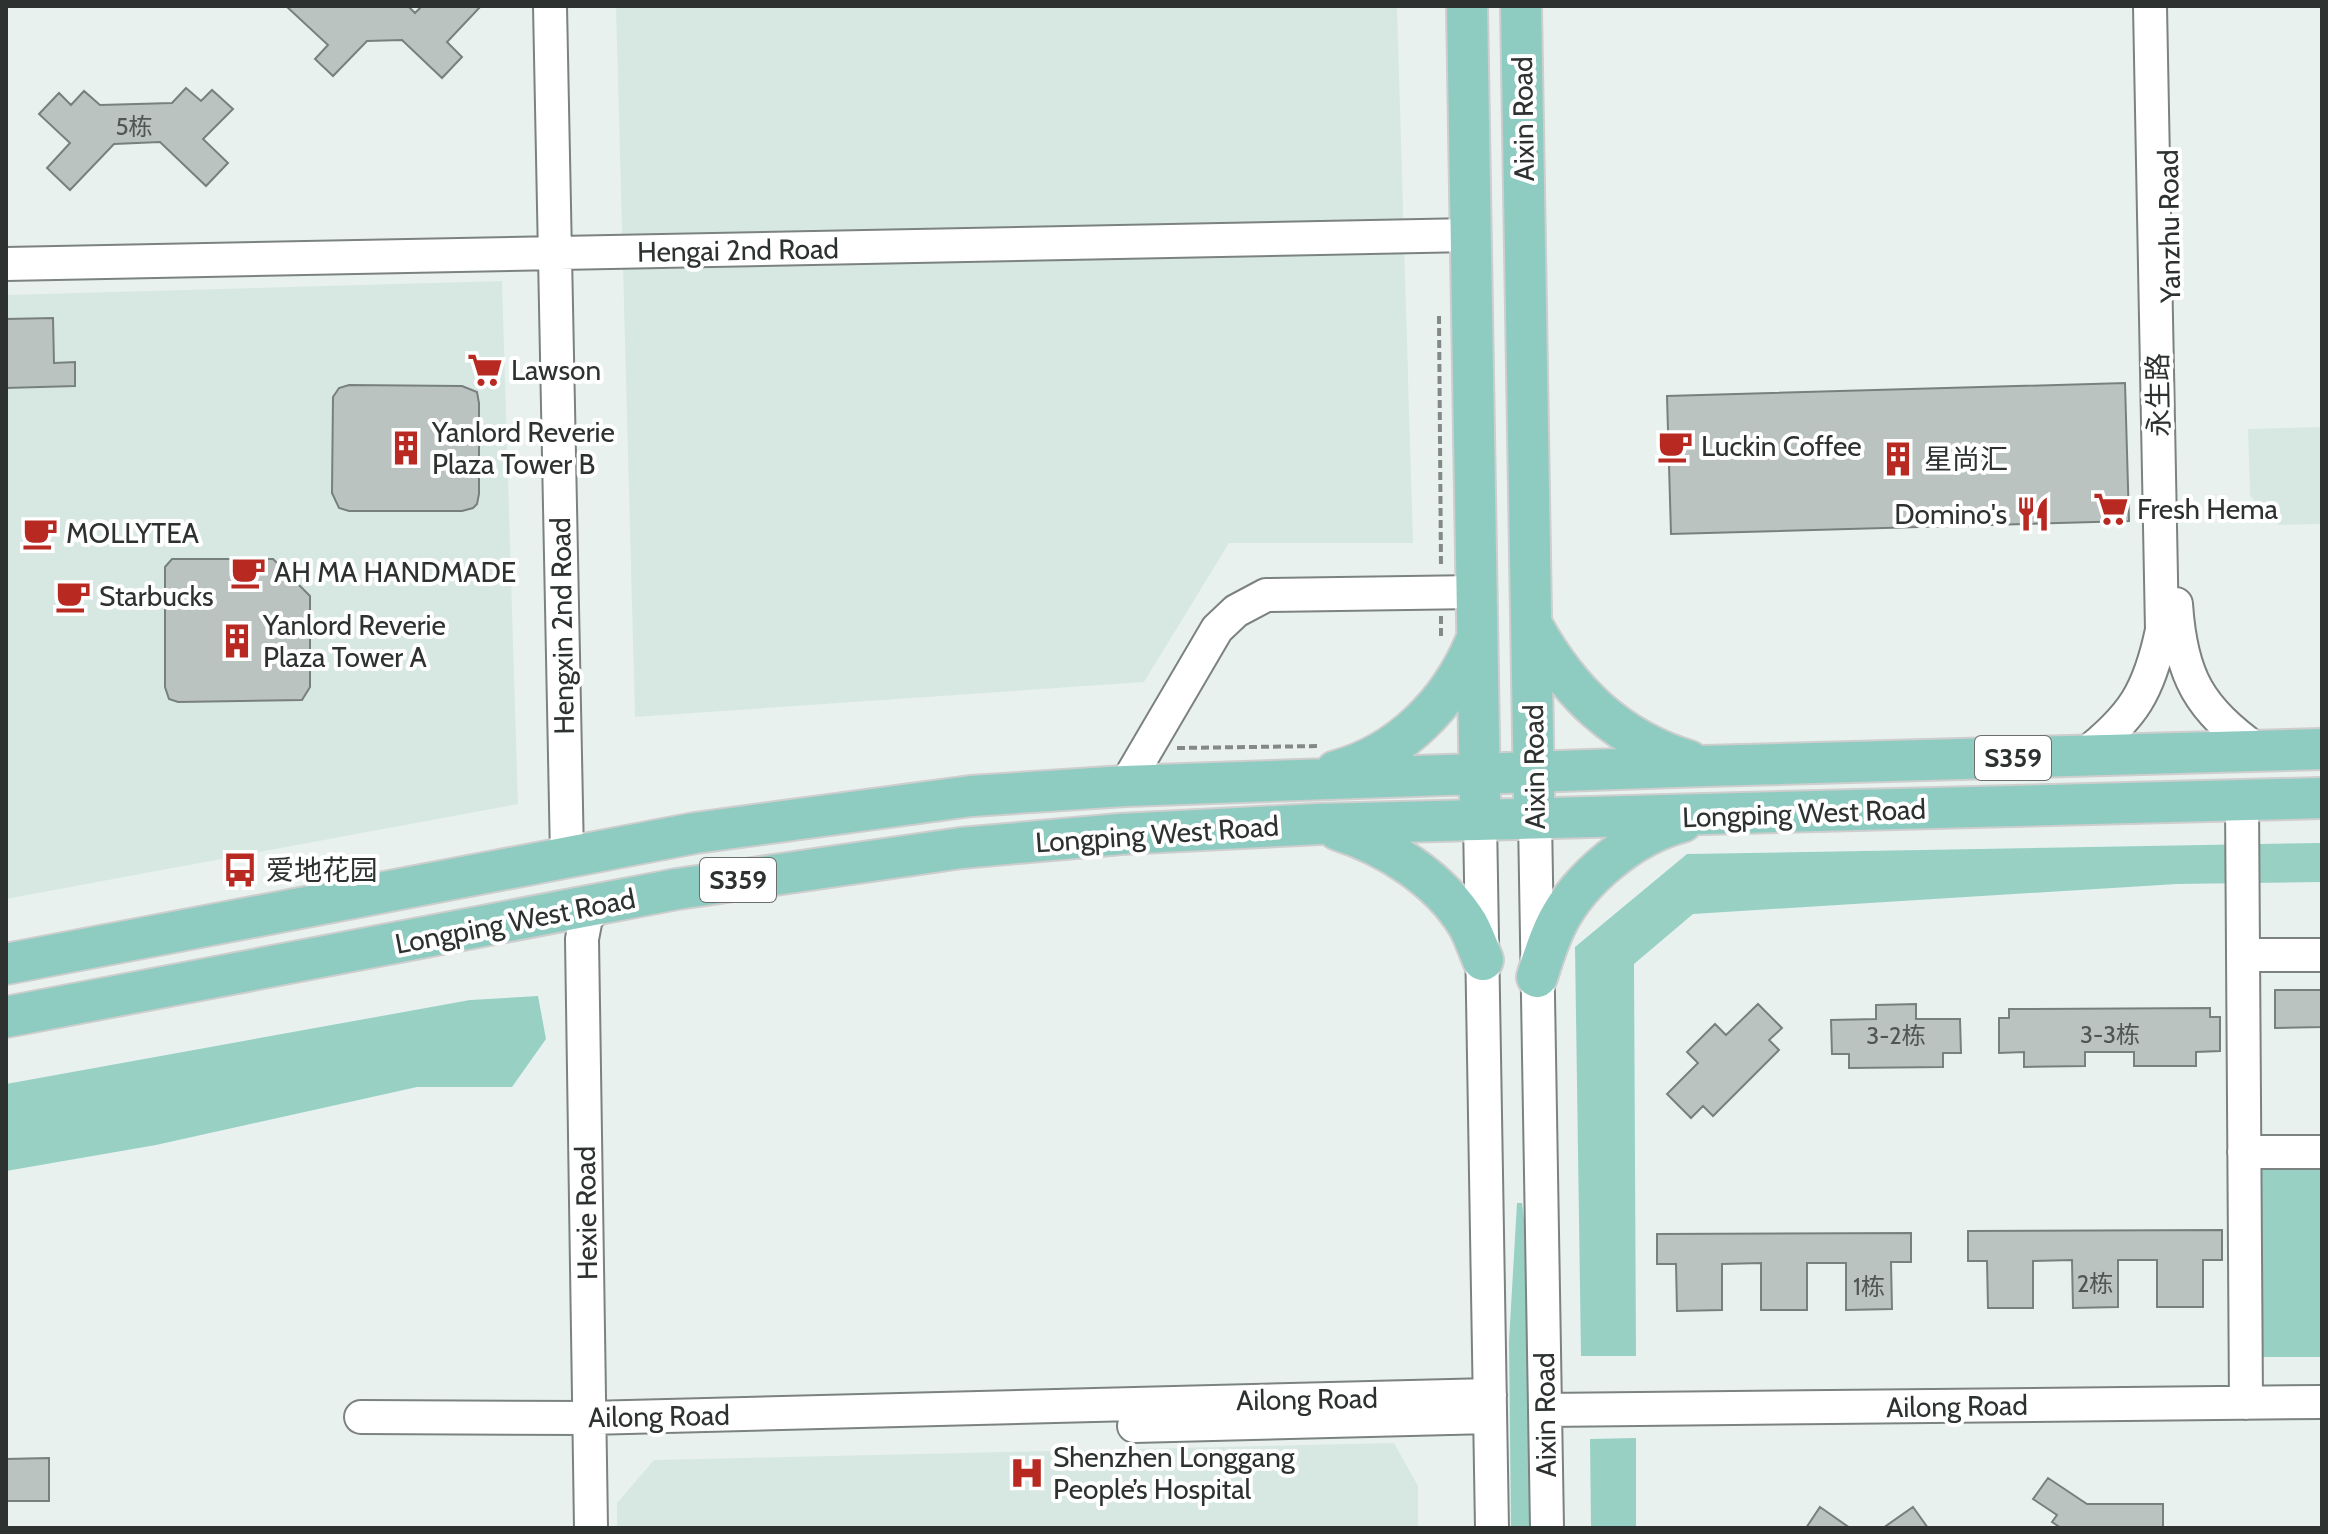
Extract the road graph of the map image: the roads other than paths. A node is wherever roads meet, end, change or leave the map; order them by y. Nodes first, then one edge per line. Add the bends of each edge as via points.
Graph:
1 (550, 6) edge
2 (1467, 6) edge
3 (1521, 6) edge
4 (2150, 6) edge
5 (2166, 6) edge
6 (1471, 235) junction
7 (555, 253) junction
8 (6, 264) edge
9 (1459, 592) junction
10 (1533, 646) junction
11 (1465, 652) junction
12 (2322, 749) edge
13 (2258, 751) junction
14 (2083, 756) junction
15 (1704, 766) junction
16 (1533, 772) junction
17 (1480, 775) junction
18 (1300, 781) junction
19 (1125, 786) junction
20 (2322, 798) edge
21 (2242, 801) junction
22 (1709, 815) junction
23 (1535, 819) junction
24 (1480, 820) junction
25 (1319, 824) junction
26 (567, 856) junction
27 (599, 905) junction
28 (542, 916) junction
29 (2243, 955) junction
30 (2322, 955) edge
31 (1483, 960) junction
32 (6, 964) edge
33 (1537, 977) junction
34 (6, 1017) edge
35 (2244, 1152) junction
36 (2322, 1152) edge
37 (2322, 1402) edge
38 (2246, 1403) junction
39 (1490, 1406) junction
40 (1545, 1410) junction
41 (361, 1417) dead end
42 (582, 1425) junction
43 (569, 1528) edge
44 (591, 1528) edge
45 (1492, 1528) edge
46 (1547, 1528) edge

1 - 7 street, Hengxin 2nd Road
2 - 6 main road, Aixin Road
3 - 10 main road, Aixin Road
4 - 14 street, 永生路 via 2162,630 2154,668 2136,704 2113,733
5 - 13 street, Yanzhu Road via 2178,630 2185,668 2205,702 2229,730
6 - 7 street, Hengai 2nd Road
6 - 9 main road, Aixin Road
7 - 8 street, Hengai 2nd Road
7 - 26 street, Hengxin 2nd Road
9 - 11 main road, Aixin Road
9 - 19 street via 1266,595 1236,611 1217,629
10 - 11 main road via 1522,685 1505,692 1489,687
10 - 15 main road via 1601,714 1664,754
10 - 16 main road, Aixin Road
11 - 17 main road, Aixin Road
11 - 18 main road via 1465,667 1450,691 1409,733 1349,768
12 - 13 main road, Longping West Road / S359
13 - 14 main road, Longping West Road / S359
14 - 15 main road, Longping West Road / S359
15 - 16 main road, Longping West Road / S359
16 - 17 main road, Longping West Road / S359
16 - 23 main road, Aixin Road
17 - 18 main road, Longping West Road / S359
17 - 24 main road, Aixin Road
18 - 19 main road, Longping West Road / S359
19 - 26 main road, Longping West Road / S359 via 872,808
20 - 21 main road, Longping West Road / S359
21 - 22 main road, Longping West Road / S359
21 - 29 street
22 - 23 main road, Longping West Road / S359
22 - 33 main road via 1645,838 1592,878 1558,920
23 - 24 main road, Longping West Road / S359
23 - 33 street, Aixin Road
24 - 25 main road, Longping West Road / S359
24 - 31 street, Aixin Road
25 - 27 main road, Longping West Road / S359 via 961,848
25 - 31 main road via 1360,837 1428,879 1468,926
26 - 32 main road, Longping West Road / S359
27 - 28 main road, Longping West Road / S359
27 - 42 street, Hexie Road via 586,918 582,939
28 - 34 main road, Longping West Road / S359
28 - 42 street, Hexie Road via 557,927 560,939
29 - 30 street
29 - 35 street
31 - 39 street, Aixin Road
33 - 40 street, Aixin Road
35 - 36 street
35 - 38 street
37 - 38 street, Ailong Road
38 - 40 street, Ailong Road
39 - 42 street, Ailong Road
39 - 45 street, Aixin Road
40 - 46 street, Aixin Road
41 - 42 street, Ailong Road
42 - 43 street, Hexie Road
42 - 44 street, Hexie Road

